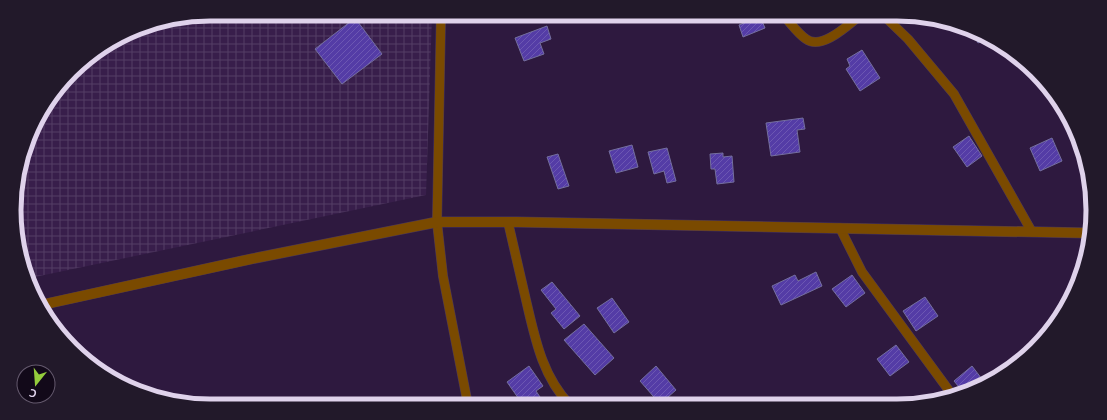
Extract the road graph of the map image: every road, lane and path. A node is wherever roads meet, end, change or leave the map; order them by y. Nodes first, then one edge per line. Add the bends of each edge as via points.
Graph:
1 (441, 21) edge
2 (788, 21) edge
3 (853, 21) edge
4 (889, 21) edge
5 (437, 222) junction
6 (508, 222) junction
7 (840, 228) junction
8 (1032, 232) junction
9 (1084, 234) edge
10 (46, 304) edge
11 (950, 392) edge
12 (467, 399) edge
13 (564, 399) edge

1 - 5 lane
2 - 3 lane via 806,40 814,43 826,41
4 - 8 lane via 908,39 954,94
5 - 6 street
5 - 10 street
5 - 12 lane via 443,276
6 - 7 street
6 - 13 lane via 537,350 549,377
7 - 8 street
7 - 11 lane via 862,272
8 - 9 street

